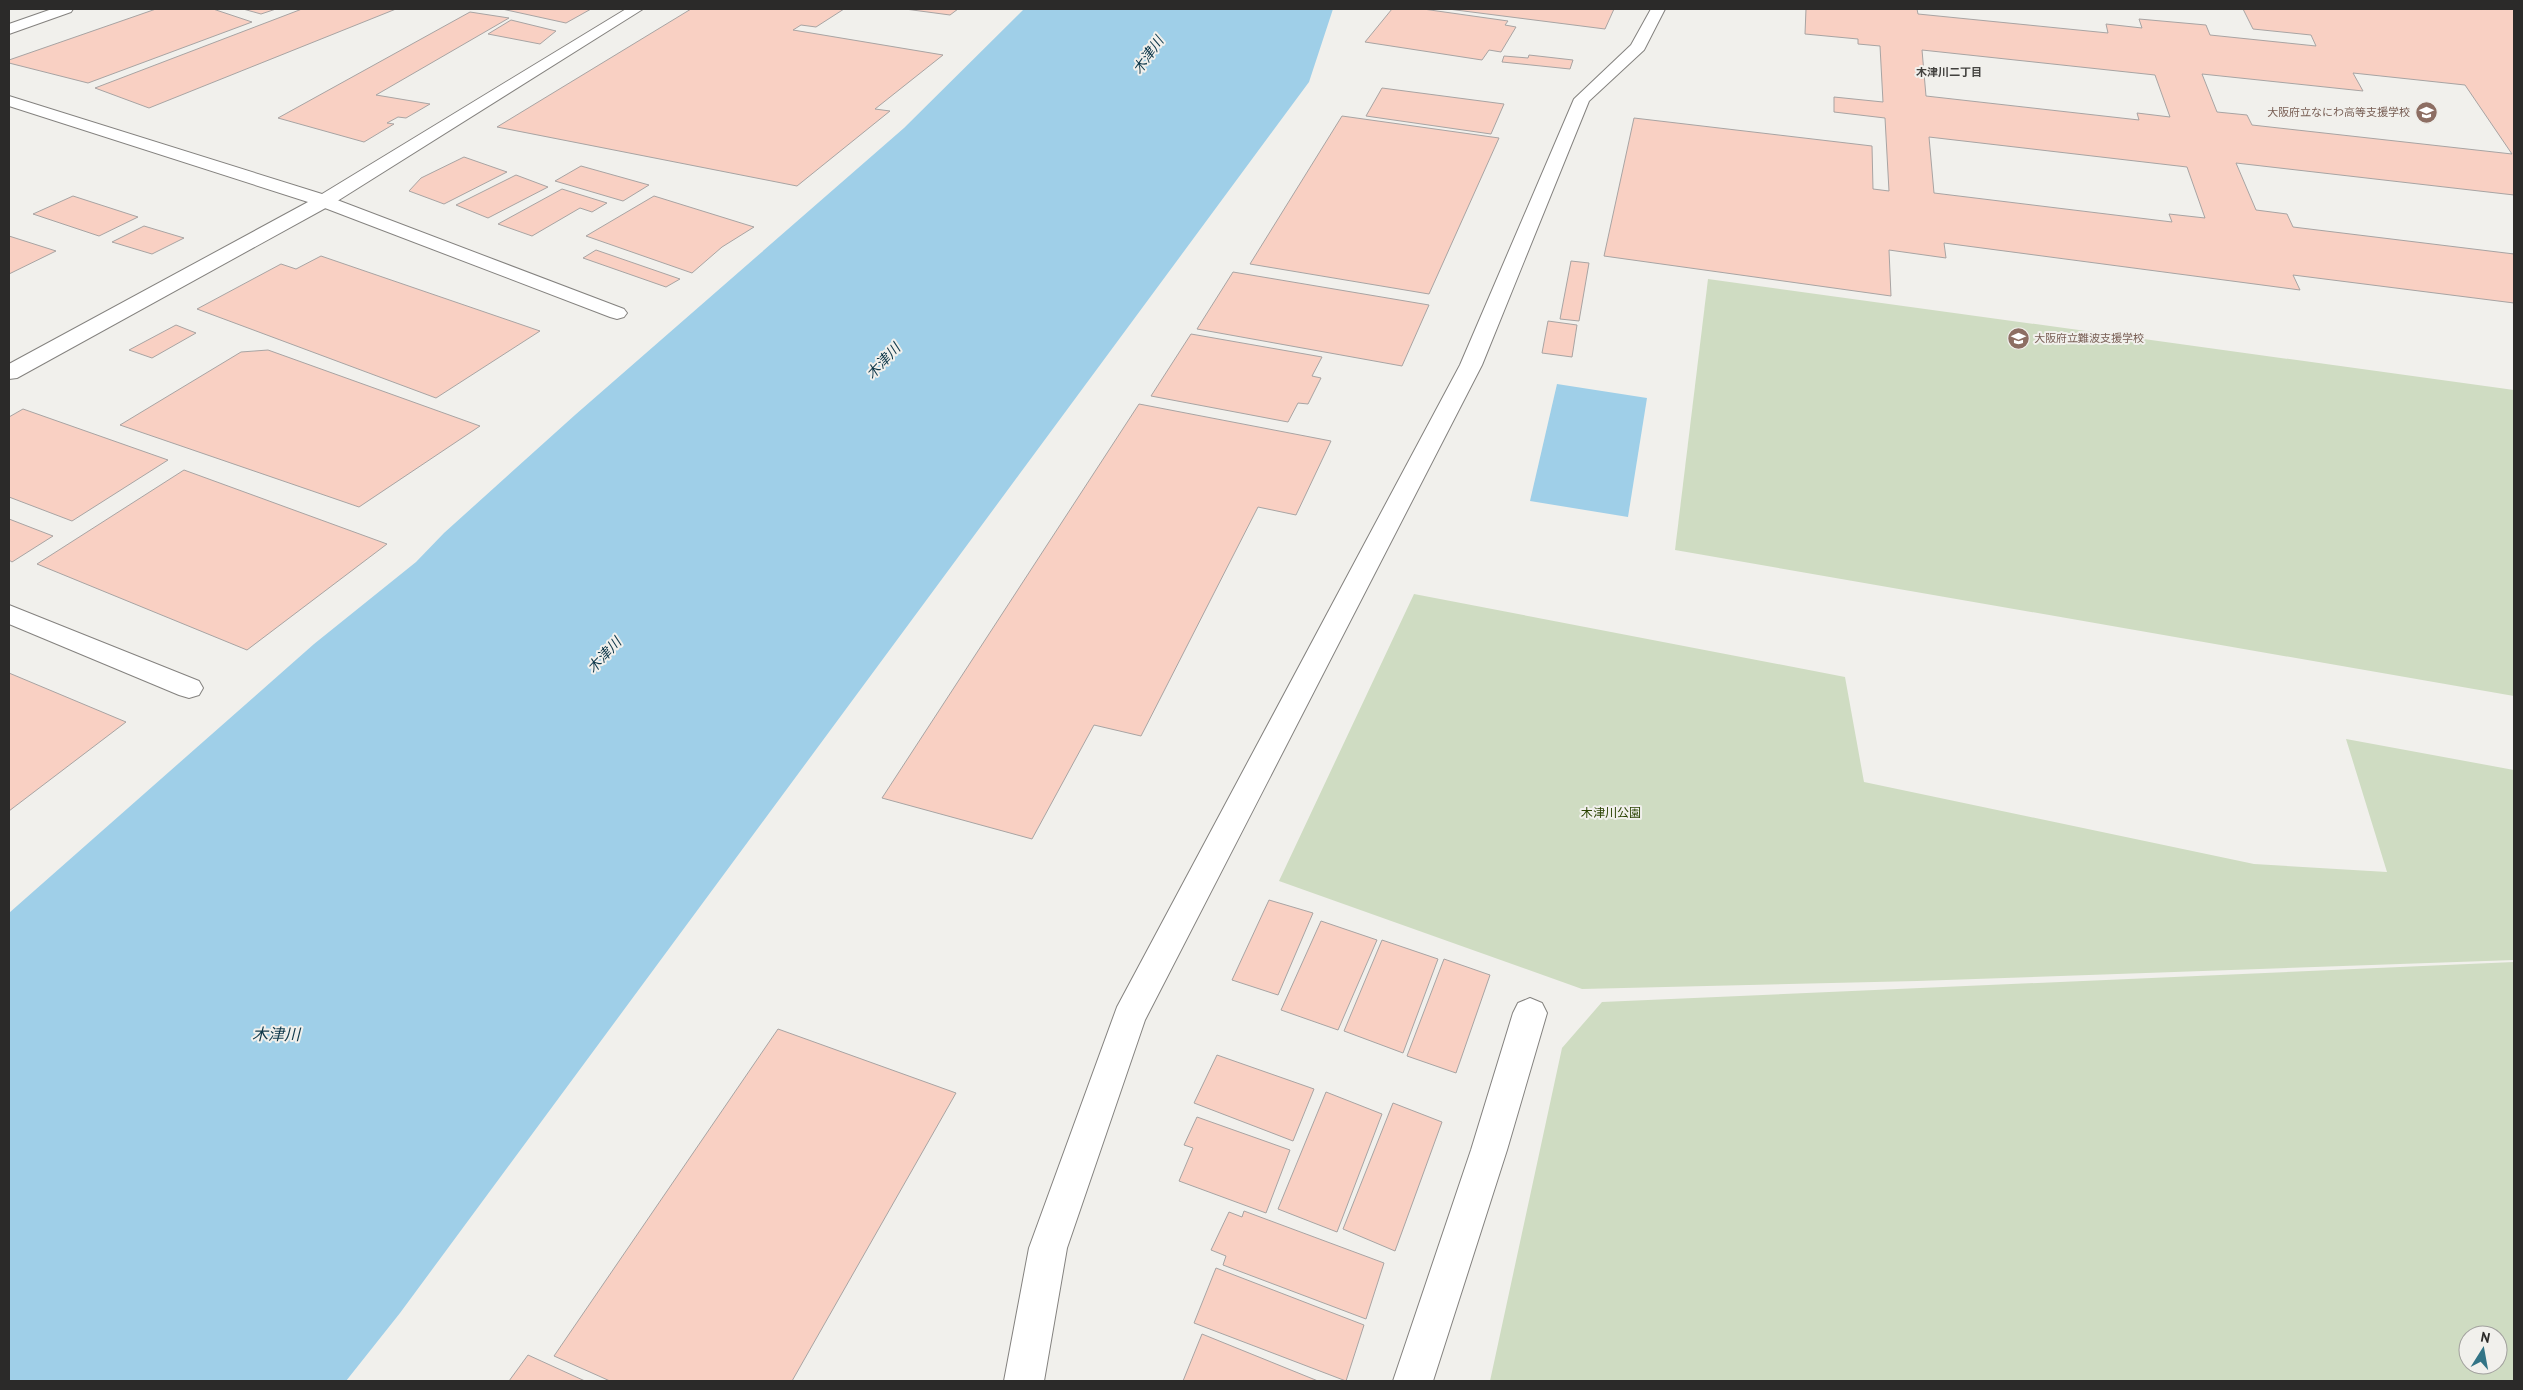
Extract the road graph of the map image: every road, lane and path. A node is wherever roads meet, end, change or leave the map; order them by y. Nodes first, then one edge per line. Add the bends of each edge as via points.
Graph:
1 (66, 9) edge
2 (636, 9) edge
3 (1658, 9) edge
4 (9, 29) edge
5 (9, 101) edge
6 (324, 201) junction
7 (617, 313) dead end
8 (9, 373) edge
9 (9, 614) edge
10 (189, 688) dead end
11 (1530, 1013) dead end
12 (1024, 1381) edge
13 (1413, 1381) edge

1 - 4 street
2 - 6 street
3 - 12 street via 1638,47 1582,99 1471,365 1130,1018 1048,1248
5 - 6 street
6 - 7 street
6 - 8 street
9 - 10 street
11 - 13 street

